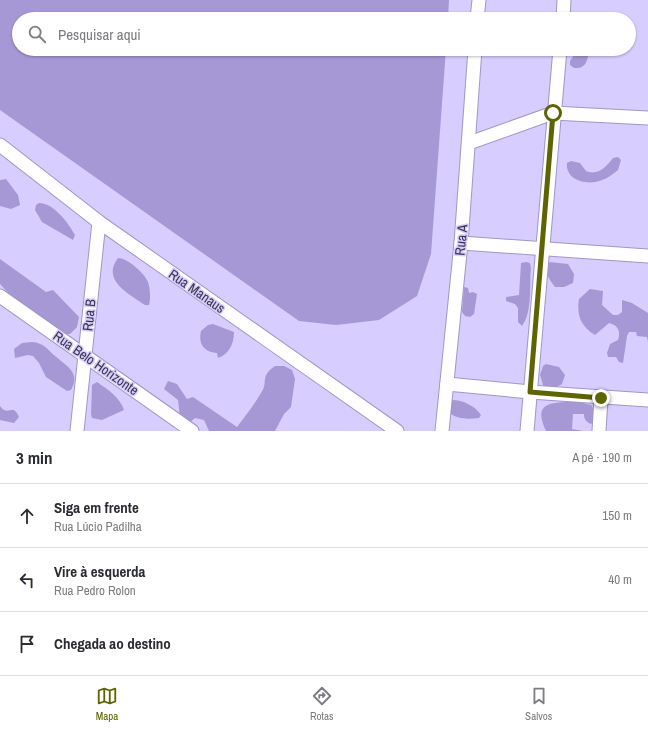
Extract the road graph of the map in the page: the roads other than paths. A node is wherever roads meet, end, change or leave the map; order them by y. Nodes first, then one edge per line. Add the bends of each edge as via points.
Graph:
1 (479, 0) edge
2 (564, 0) edge
3 (478, 12) edge
4 (563, 12) edge
5 (475, 56) edge
6 (559, 56) edge
7 (553, 113) junction
8 (648, 118) edge
9 (469, 144) junction
10 (0, 145) edge
11 (99, 222) junction
12 (461, 243) junction
13 (543, 248) junction
14 (648, 256) edge
15 (0, 296) edge
16 (84, 354) junction
17 (447, 384) junction
18 (530, 392) junction
19 (601, 398) junction
20 (648, 400) edge
21 (77, 431) edge
22 (192, 431) edge
23 (397, 431) edge
24 (442, 431) edge
25 (527, 431) edge
26 (599, 431) edge

1 - 3 street
2 - 4 street
5 - 9 street, Rua A
6 - 7 street
7 - 8 street
7 - 9 street
7 - 13 street
9 - 12 street, Rua A
10 - 11 street, Rua Manaus
11 - 16 street, Rua B
11 - 23 street, Rua Manaus
12 - 13 street
12 - 17 street, Rua A
13 - 14 street
13 - 18 street
15 - 16 street, Rua Belo Horizonte
16 - 21 street, Rua B
16 - 22 street, Rua Belo Horizonte
17 - 18 street
17 - 24 street, Rua A
18 - 19 street
18 - 25 street
19 - 20 street
19 - 26 street

